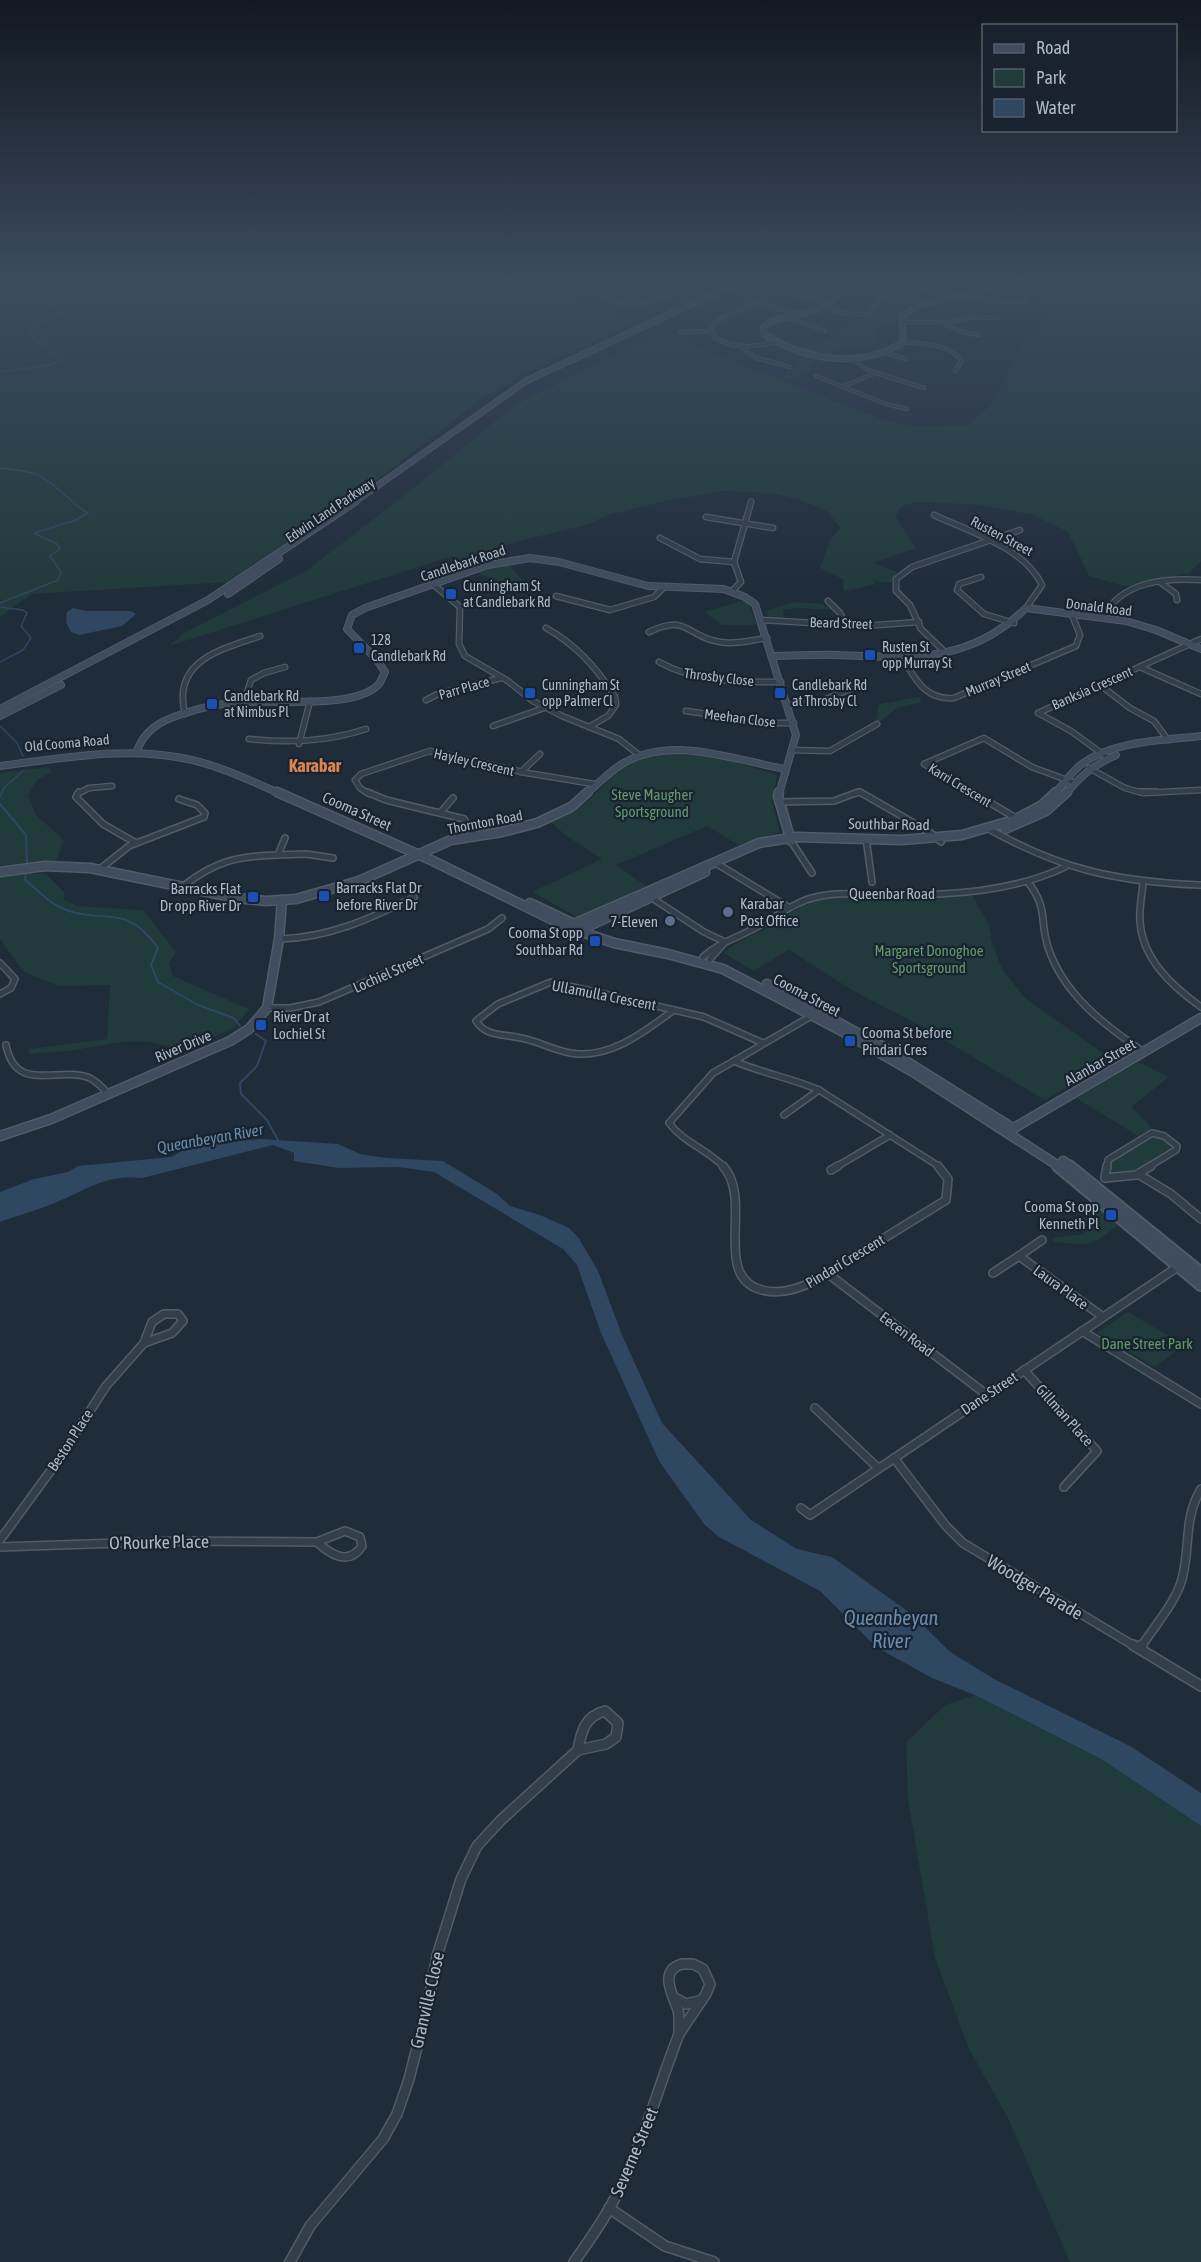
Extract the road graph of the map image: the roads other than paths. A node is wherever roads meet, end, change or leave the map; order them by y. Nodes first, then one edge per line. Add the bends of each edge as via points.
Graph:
1 (525, 382) edge
2 (537, 382) edge
3 (829, 382) edge
4 (854, 382) edge
5 (905, 382) edge
6 (842, 387) junction
7 (924, 388) dead end
8 (907, 409) dead end
9 (751, 500) dead end
10 (934, 515) dead end
11 (706, 518) dead end
12 (746, 525) junction
13 (773, 528) dead end
14 (1020, 530) dead end
15 (660, 538) dead end
16 (987, 539) junction
17 (734, 562) junction
18 (981, 577) dead end
19 (1201, 580) edge
20 (1160, 582) junction
21 (434, 585) junction
22 (663, 588) junction
23 (732, 591) junction
24 (556, 596) dead end
25 (1177, 600) dead end
26 (828, 601) dead end
27 (1026, 608) junction
28 (1072, 615) junction
29 (1103, 617) junction
30 (762, 620) junction
31 (919, 622) junction
32 (1014, 623) junction
33 (846, 625) junction
34 (546, 628) dead end
35 (649, 632) dead end
36 (260, 636) dead end
37 (767, 638) junction
38 (1201, 639) edge
39 (1190, 644) junction
40 (1201, 649) edge
41 (946, 653) junction
42 (773, 656) junction
43 (903, 658) junction
44 (659, 662) dead end
45 (1140, 667) junction
46 (285, 668) dead end
47 (502, 677) junction
48 (781, 682) junction
49 (1100, 685) junction
50 (851, 688) dead end
51 (1201, 694) edge
52 (426, 700) dead end
53 (310, 701) junction
54 (244, 702) junction
55 (789, 705) junction
56 (544, 708) junction
57 (0, 709) edge
58 (686, 711) dead end
59 (185, 714) junction
60 (0, 716) edge
61 (794, 723) junction
62 (877, 724) dead end
63 (493, 726) dead end
64 (589, 727) junction
65 (366, 729) dead end
66 (249, 739) dead end
67 (1168, 740) junction
68 (1199, 740) edge
69 (298, 744) junction
70 (792, 750) junction
71 (136, 751) junction
72 (540, 754) dead end
73 (639, 755) junction
74 (1105, 756) junction
75 (0, 764) edge
76 (1089, 768) junction
77 (785, 769) junction
78 (521, 772) junction
79 (1066, 780) junction
80 (1075, 783) junction
81 (594, 784) junction
82 (112, 786) dead end
83 (1201, 790) edge
84 (453, 798) dead end
85 (179, 799) dead end
86 (778, 802) junction
87 (440, 813) junction
88 (1016, 818) junction
89 (992, 831) junction
90 (475, 834) junction
91 (285, 838) dead end
92 (791, 838) junction
93 (939, 840) junction
94 (866, 841) junction
95 (136, 843) junction
96 (278, 855) junction
97 (419, 855) junction
98 (333, 858) dead end
99 (717, 863) junction
100 (1065, 867) junction
101 (100, 869) junction
102 (0, 872) edge
103 (812, 873) dead end
104 (872, 882) dead end
105 (1028, 882) junction
106 (1143, 883) junction
107 (1201, 885) edge
108 (182, 887) junction
109 (647, 894) junction
110 (414, 897) dead end
111 (282, 900) junction
112 (788, 907) junction
113 (502, 918) dead end
114 (575, 927) junction
115 (279, 939) junction
116 (726, 942) junction
117 (705, 959) junction
118 (0, 963) edge
119 (0, 994) edge
120 (1201, 1007) edge
121 (267, 1008) junction
122 (675, 1009) junction
123 (815, 1014) junction
124 (1201, 1018) edge
125 (763, 1043) junction
126 (6, 1045) dead end
127 (1144, 1052) junction
128 (732, 1060) junction
129 (819, 1090) junction
130 (108, 1094) junction
131 (784, 1115) dead end
132 (1010, 1130) junction
133 (890, 1135) junction
134 (0, 1136) edge
135 (831, 1170) dead end
136 (1138, 1174) junction
137 (1105, 1178) junction
138 (1089, 1185) junction
139 (1201, 1219) edge
140 (1155, 1235) junction
141 (1042, 1240) dead end
142 (1019, 1256) junction
143 (1179, 1266) junction
144 (1201, 1272) edge
145 (827, 1273) junction
146 (993, 1273) dead end
147 (1201, 1277) edge
148 (1201, 1285) edge
149 (1103, 1317) junction
150 (1082, 1331) junction
151 (144, 1343) junction
152 (1024, 1370) junction
153 (987, 1395) junction
154 (1201, 1404) edge
155 (815, 1408) dead end
156 (894, 1458) junction
157 (878, 1468) junction
158 (1064, 1487) dead end
159 (1201, 1489) edge
160 (801, 1508) dead end
161 (0, 1540) edge
162 (317, 1542) junction
163 (0, 1547) edge
164 (1140, 1649) junction
165 (1201, 1686) edge
166 (578, 1750) junction
167 (670, 1994) junction
168 (701, 2001) junction
169 (679, 2035) junction
170 (609, 2208) junction
171 (291, 2262) edge
172 (574, 2262) edge
173 (714, 2262) edge

1 - 57 main road, Edwin Land Parkway via 208,600
2 - 60 main road, Edwin Land Parkway via 241,586
3 - 6 street
4 - 6 street
5 - 7 street
6 - 8 street
9 - 12 street
10 - 16 street, Rusten Street
11 - 12 street
12 - 13 street
12 - 17 street
14 - 16 street
15 - 17 street via 700,559
16 - 27 street, Rusten Street via 1035,568 1041,576 1042,585
16 - 31 street via 898,576 896,591
17 - 23 street via 741,582
18 - 32 street via 959,584 957,590 984,614
19 - 20 street
20 - 25 street via 1176,594
20 - 29 street via 1117,597
21 - 22 main road, Candlebark Road via 497,562 536,558
21 - 47 street via 460,606 460,650 482,668
21 - 53 main road, Candlebark Road via 352,615 347,629 381,663 384,678 355,696
22 - 23 main road, Candlebark Road
22 - 24 street via 654,597 610,610
23 - 30 main road, Candlebark Road via 756,604
26 - 33 street
27 - 28 main road, Donald Road
27 - 32 main road, Rusten Street
28 - 29 main road, Donald Road
28 - 43 street, Murray Street via 1080,635 1076,646 954,698 926,694
29 - 39 main road, Donald Road via 1142,625
30 - 33 street, Beard Street
30 - 37 main road, Candlebark Road
31 - 33 street, Beard Street
31 - 41 street via 929,639
32 - 41 main road, Rusten Street
34 - 64 street via 574,647 615,697 616,705 608,716
35 - 37 street via 664,624 679,623 720,642
36 - 59 street via 217,652 191,671 180,694
37 - 42 main road, Candlebark Road
38 - 39 street, Banksia Crescent
39 - 40 main road, Donald Road
39 - 45 street, Banksia Crescent
41 - 43 main road, Rusten Street
42 - 43 main road, Rusten Street
42 - 48 main road, Candlebark Road
44 - 48 street, Throsby Close via 684,674 742,682
45 - 49 street, Banksia Crescent
45 - 51 street
46 - 54 street via 251,680
47 - 52 street, Parr Place
47 - 56 street
48 - 55 main road, Candlebark Road
49 - 67 street via 1152,720
49 - 74 street, Banksia Crescent via 1038,712
50 - 55 street via 821,701
53 - 54 main road, Candlebark Road
53 - 69 street
54 - 59 main road, Candlebark Road
55 - 61 main road, Candlebark Road
56 - 63 street
56 - 64 street
58 - 61 street, Meehan Close
59 - 71 main road, Candlebark Road via 153,727
61 - 70 main road, Candlebark Road
62 - 70 street via 830,751
64 - 73 street via 619,740
65 - 69 street via 328,741
66 - 69 street
67 - 68 main road, Southbar Road
67 - 74 main road, Southbar Road via 1126,746
68 - 74 main road, Southbar Road
70 - 77 main road, Candlebark Road
71 - 75 main road, Old Cooma Road
71 - 97 main road, Cooma Street via 205,763
72 - 78 street
73 - 77 main road, Thornton Road via 702,750
73 - 81 main road, Thornton Road
74 - 76 main road, Southbar Road
74 - 79 main road, Southbar Road via 1081,765
76 - 80 main road, Southbar Road
76 - 83 street via 1125,788 1143,793
77 - 86 main road, Candlebark Road
78 - 81 street, Hayley Crescent
78 - 87 street, Hayley Crescent via 426,751 361,774 355,780 359,788 397,804
79 - 80 street, Karri Crescent
79 - 88 main road, Southbar Road via 1045,802
79 - 88 street, Karri Crescent via 1026,763 984,738 924,764
80 - 89 main road, Southbar Road via 1046,811
81 - 90 main road, Thornton Road via 578,801 545,820 501,832
82 - 95 street via 84,790 76,797 103,824
84 - 87 street
85 - 95 street via 200,807 205,816
86 - 92 main road
86 - 93 street via 836,800 859,792
87 - 90 street, Hayley Crescent via 464,819
88 - 89 main road, Southbar Road
89 - 93 main road, Southbar Road
89 - 100 street
90 - 97 main road, Thornton Road via 443,842
91 - 96 street
92 - 94 main road, Southbar Road
92 - 99 main road, Southbar Road
92 - 103 street
93 - 94 main road, Southbar Road via 910,845
94 - 104 street
95 - 101 street
96 - 98 street
96 - 108 street via 222,860
97 - 111 main road, Thornton Road via 324,892
97 - 114 main road, Cooma Street
99 - 109 main road, Southbar Road
99 - 112 street
100 - 105 street, Queenbar Road
100 - 106 street
101 - 102 main road, Thornton Road via 46,865
101 - 108 main road, Thornton Road
105 - 112 street, Queenbar Road via 949,893 828,894
105 - 127 street via 1042,906 1048,951 1069,987 1103,1022
106 - 107 street
106 - 120 street via 1140,921 1145,944 1168,979
108 - 111 main road, Thornton Road via 234,900
109 - 114 main road, Southbar Road
109 - 116 street via 700,930
110 - 115 street via 330,933
111 - 115 main road
112 - 116 street, Queenbar Road
113 - 121 street, Lochiel Street via 488,929 319,1002
114 - 117 main road, Cooma Street via 614,943
115 - 121 main road
116 - 117 street, Queenbar Road
117 - 123 main road, Cooma Street via 729,965
118 - 119 street via 15,979 11,988
121 - 130 main road, River Drive via 249,1029 230,1041
122 - 122 street, Ullamulla Crescent via 551,982 484,1011 476,1021 486,1032 580,1054 608,1051
122 - 125 street, Ullamulla Crescent
123 - 125 street, Pindari Crescent
123 - 132 main road, Cooma Street via 906,1060
124 - 127 main road, Alanbar Street
125 - 128 street, Pindari Crescent
126 - 130 street via 8,1058 20,1072 84,1077 99,1083
127 - 132 main road, Alanbar Street
128 - 129 street, Pindari Crescent
128 - 145 street, Pindari Crescent via 713,1073 672,1117 671,1128 713,1156 731,1176 737,1195 738,1266 749,1285 784,1292
129 - 131 street
129 - 133 street, Pindari Crescent
130 - 134 main road, River Drive via 40,1124
132 - 138 main road, Cooma Street via 1066,1163
133 - 135 street
133 - 145 street, Pindari Crescent via 945,1170 950,1184 946,1200
136 - 137 street
136 - 137 street via 1174,1152 1177,1146 1163,1135 1149,1134 1108,1160
136 - 139 street
137 - 138 street
138 - 140 main road, Cooma Street
138 - 143 main road, Cooma Street
140 - 143 main road via 1178,1257
140 - 144 main road, Cooma Street
141 - 142 street, Laura Place
142 - 146 street, Laura Place
142 - 149 street, Laura Place
143 - 147 main road
143 - 148 main road, Cooma Street
143 - 149 street, Dane Street
145 - 153 street, Eecen Road
149 - 150 street, Dane Street
150 - 152 street, Dane Street
150 - 154 street
151 - 151 street, Beston Place via 156,1318 171,1313 182,1317 176,1332
151 - 161 street, Beston Place via 108,1381 56,1463
152 - 153 street, Dane Street
152 - 158 street, Gillman Place via 1096,1449 1095,1455
153 - 156 street, Dane Street
155 - 157 street
156 - 157 street, Dane Street
156 - 164 street, Woodger Parade via 963,1543
157 - 160 street, Dane Street via 810,1515
159 - 164 street via 1189,1514 1180,1587
162 - 162 street, O'Rourke Place via 351,1532 360,1537 362,1546 356,1554 342,1558
162 - 163 street, O'Rourke Place via 178,1541
164 - 165 street, Woodger Parade
166 - 166 street via 585,1723 591,1716 605,1711 613,1714 621,1730 616,1738 608,1744
166 - 171 street, Granville Close via 477,1846 461,1879 436,1956 428,2004 397,2114 383,2139 310,2226
167 - 168 street via 686,2004
167 - 168 street, Severne Street via 669,1973 676,1966 691,1963 704,1969 710,1980
167 - 169 street, Severne Street via 679,2014
168 - 169 street, Severne Street
169 - 170 street, Severne Street via 633,2161
170 - 172 street, Severne Street
170 - 173 street via 665,2246

